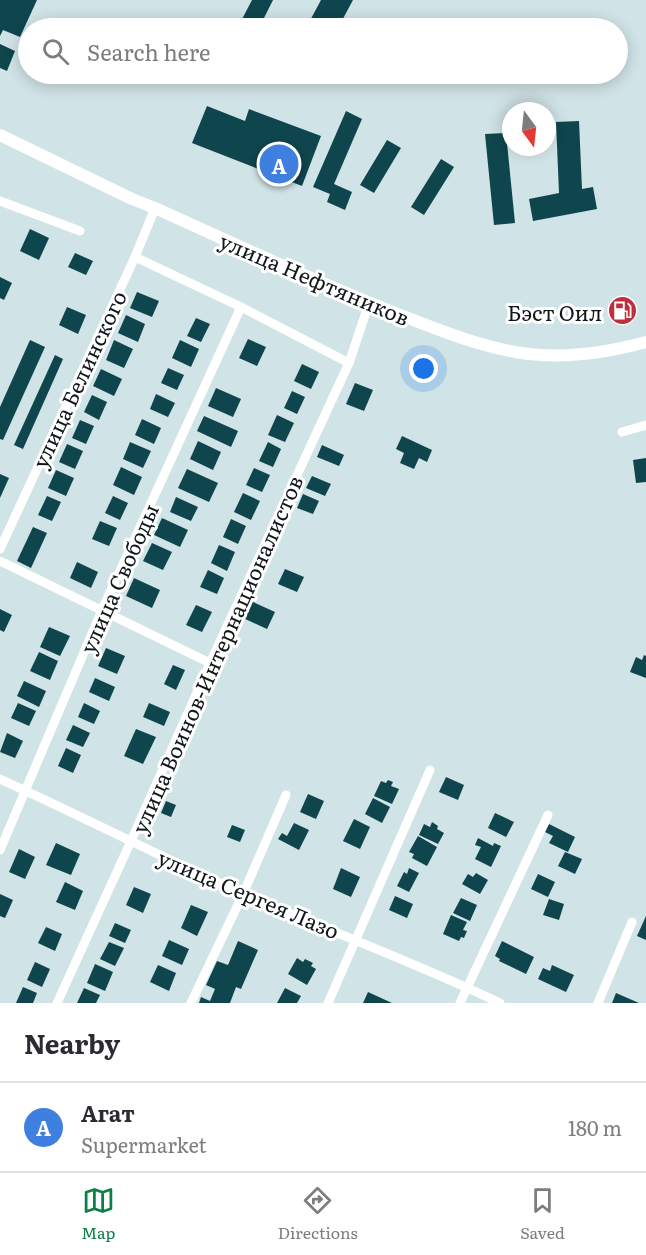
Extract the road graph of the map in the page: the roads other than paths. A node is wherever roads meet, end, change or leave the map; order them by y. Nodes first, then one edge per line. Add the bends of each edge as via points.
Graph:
1 (0, 135) edge
2 (0, 201) edge
3 (154, 208) junction
4 (80, 231) dead end
5 (135, 257) junction
6 (369, 303) junction
7 (241, 307) junction
8 (646, 342) edge
9 (349, 363) junction
10 (646, 425) edge
11 (622, 432) dead end
12 (0, 549) edge
13 (0, 561) edge
14 (102, 610) junction
15 (210, 663) junction
16 (430, 770) dead end
17 (0, 779) edge
18 (26, 791) junction
19 (286, 795) dead end
20 (548, 815) dead end
21 (131, 842) junction
22 (0, 850) edge
23 (243, 894) junction
24 (632, 922) dead end
25 (355, 939) junction
26 (467, 987) junction
27 (57, 1003) edge
28 (191, 1003) edge
29 (328, 1003) edge
30 (460, 1003) edge
31 (500, 1003) edge
32 (598, 1003) edge

1 - 3 main road, улица Нефтяников
2 - 4 street
3 - 5 street, улица Белинского
3 - 6 main road, улица Нефтяников
5 - 7 street
5 - 12 street, улица Белинского
6 - 8 main road, улица Нефтяников via 447,333 542,356 621,349
6 - 9 street, улица Воинов-Интернационалистов
7 - 9 street
7 - 14 street, улица Свободы
9 - 15 street, улица Воинов-Интернационалистов
10 - 11 street
13 - 14 street
14 - 15 street
14 - 18 street, улица Свободы
15 - 21 street, улица Воинов-Интернационалистов
16 - 25 street
17 - 18 street, улица Сергея Лазо
18 - 21 street, улица Сергея Лазо
18 - 22 street, улица Свободы
19 - 23 street
20 - 26 street
21 - 23 street, улица Сергея Лазо
21 - 27 street, улица Воинов-Интернационалистов
23 - 25 street, улица Сергея Лазо
23 - 28 street
24 - 32 street
25 - 26 street, улица Сергея Лазо
25 - 29 street
26 - 30 street
26 - 31 street, улица Сергея Лазо

